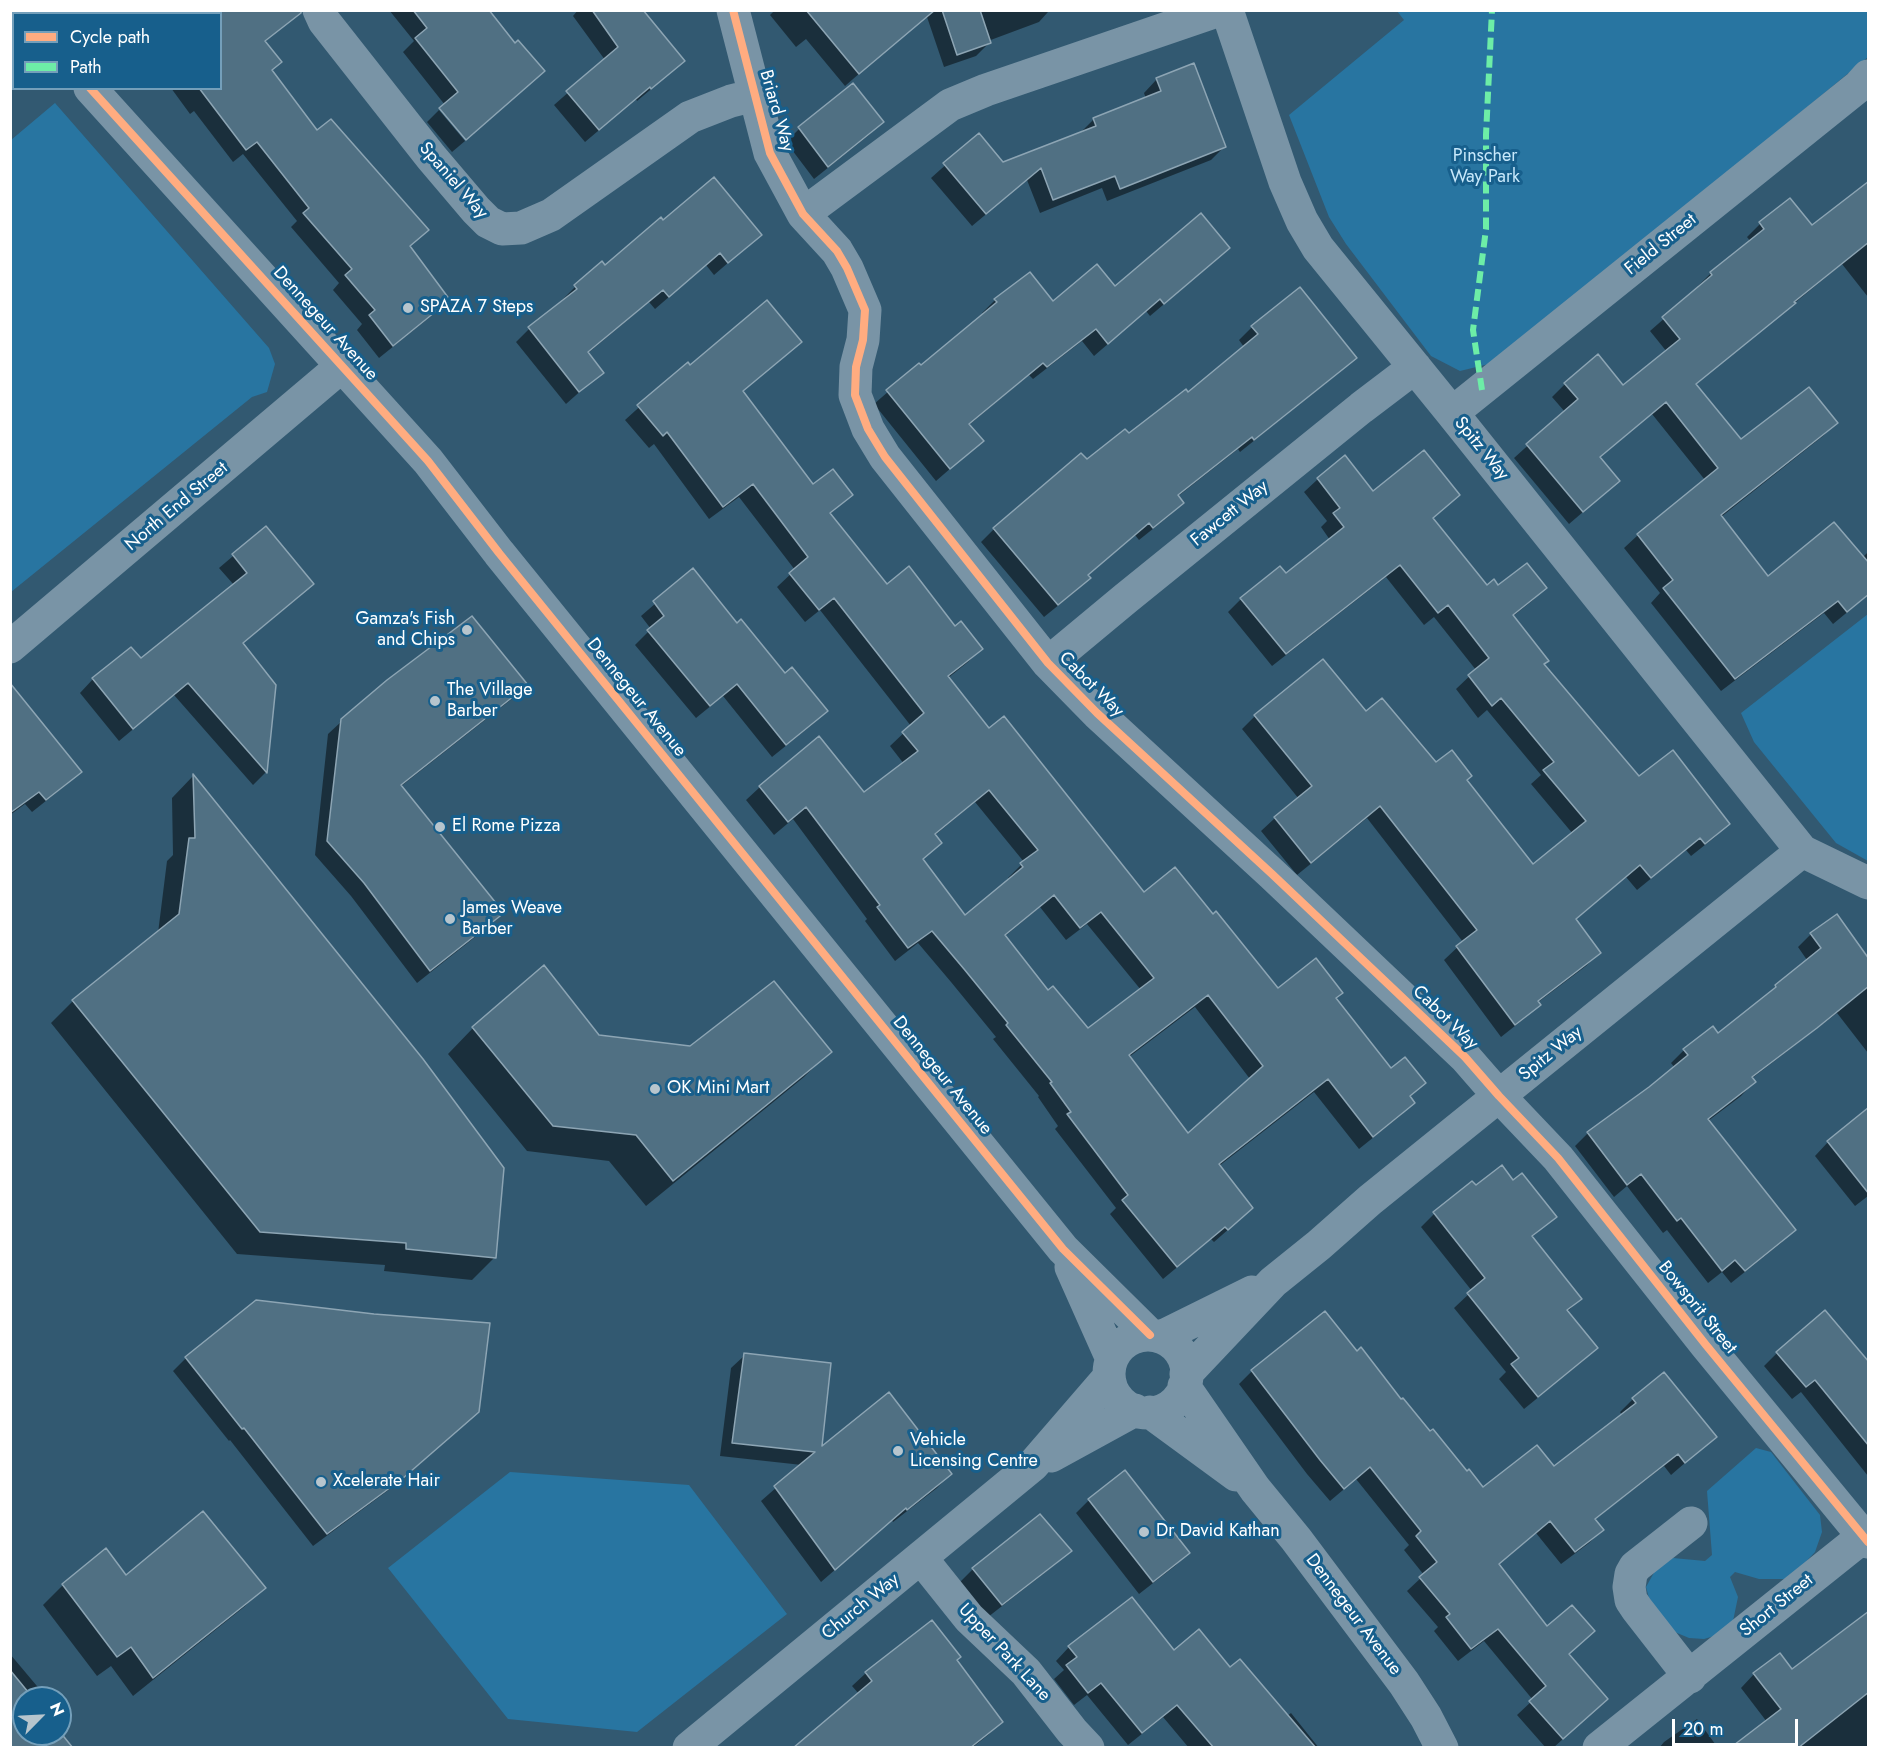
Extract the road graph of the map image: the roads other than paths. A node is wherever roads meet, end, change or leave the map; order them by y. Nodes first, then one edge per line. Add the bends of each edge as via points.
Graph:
1 (319, 10) edge
2 (733, 10) edge
3 (1220, 10) edge
4 (1227, 10) edge
5 (1869, 76) edge
6 (92, 90) edge
7 (754, 95) junction
8 (803, 214) junction
9 (342, 366) junction
10 (1415, 367) junction
11 (1452, 413) junction
12 (10, 646) edge
13 (1048, 663) junction
14 (1802, 851) junction
15 (1869, 883) edge
16 (1499, 1096) junction
17 (1063, 1249) junction
18 (1273, 1282) junction
19 (1155, 1336) junction
20 (1110, 1368) junction
21 (1185, 1380) junction
22 (1142, 1411) junction
23 (1034, 1465) junction
24 (1255, 1489) junction
25 (1691, 1523) dead end
26 (1866, 1539) edge
27 (921, 1558) junction
28 (1690, 1677) junction
29 (688, 1748) edge
30 (1088, 1748) edge
31 (1442, 1748) edge
32 (1599, 1748) edge

1 - 7 street, Spaniel Way via 431,157 476,210 502,229 521,228 551,215 690,117
2 - 7 street, Briard Way
3 - 8 street via 950,105
4 - 10 street, Spitz Way via 1285,182 1302,220 1318,248
5 - 11 street, Field Street
6 - 9 street, Dennegeur Avenue
7 - 8 street, Briard Way via 770,153
8 - 13 street, Cabot Way via 837,251 865,310 855,395 868,429 885,458
9 - 12 street, North End Street
9 - 17 street, Dennegeur Avenue via 428,461
10 - 11 street, Spitz Way
10 - 13 street, Fawcett Way
11 - 14 street, Spitz Way
13 - 16 street, Cabot Way via 1457,1049
14 - 15 street, Spitz Way
14 - 16 street, Spitz Way
16 - 18 street, Spitz Way
16 - 26 street, Bowsprit Street via 1558,1158
17 - 19 street, Dennegeur Avenue
17 - 20 street, Dennegeur Avenue
18 - 19 street, Spitz Way
18 - 21 street, Spitz Way
19 - 20 street via 1127,1341 1120,1346
19 - 21 street via 1172,1343 1180,1352 1185,1362
20 - 22 street via 1117,1398
20 - 23 street, Church Way
21 - 22 street via 1181,1394 1167,1407
21 - 24 street, Dennegeur Avenue
22 - 23 street, Church Way
22 - 24 street, Dennegeur Avenue
23 - 27 street, Church Way
24 - 31 street, Dennegeur Avenue via 1404,1683
25 - 28 street via 1635,1567 1629,1587 1631,1600
26 - 28 street, Short Street
27 - 29 street, Church Way
27 - 30 street, Upper Park Lane via 969,1618 1026,1672
28 - 32 street, Short Street

